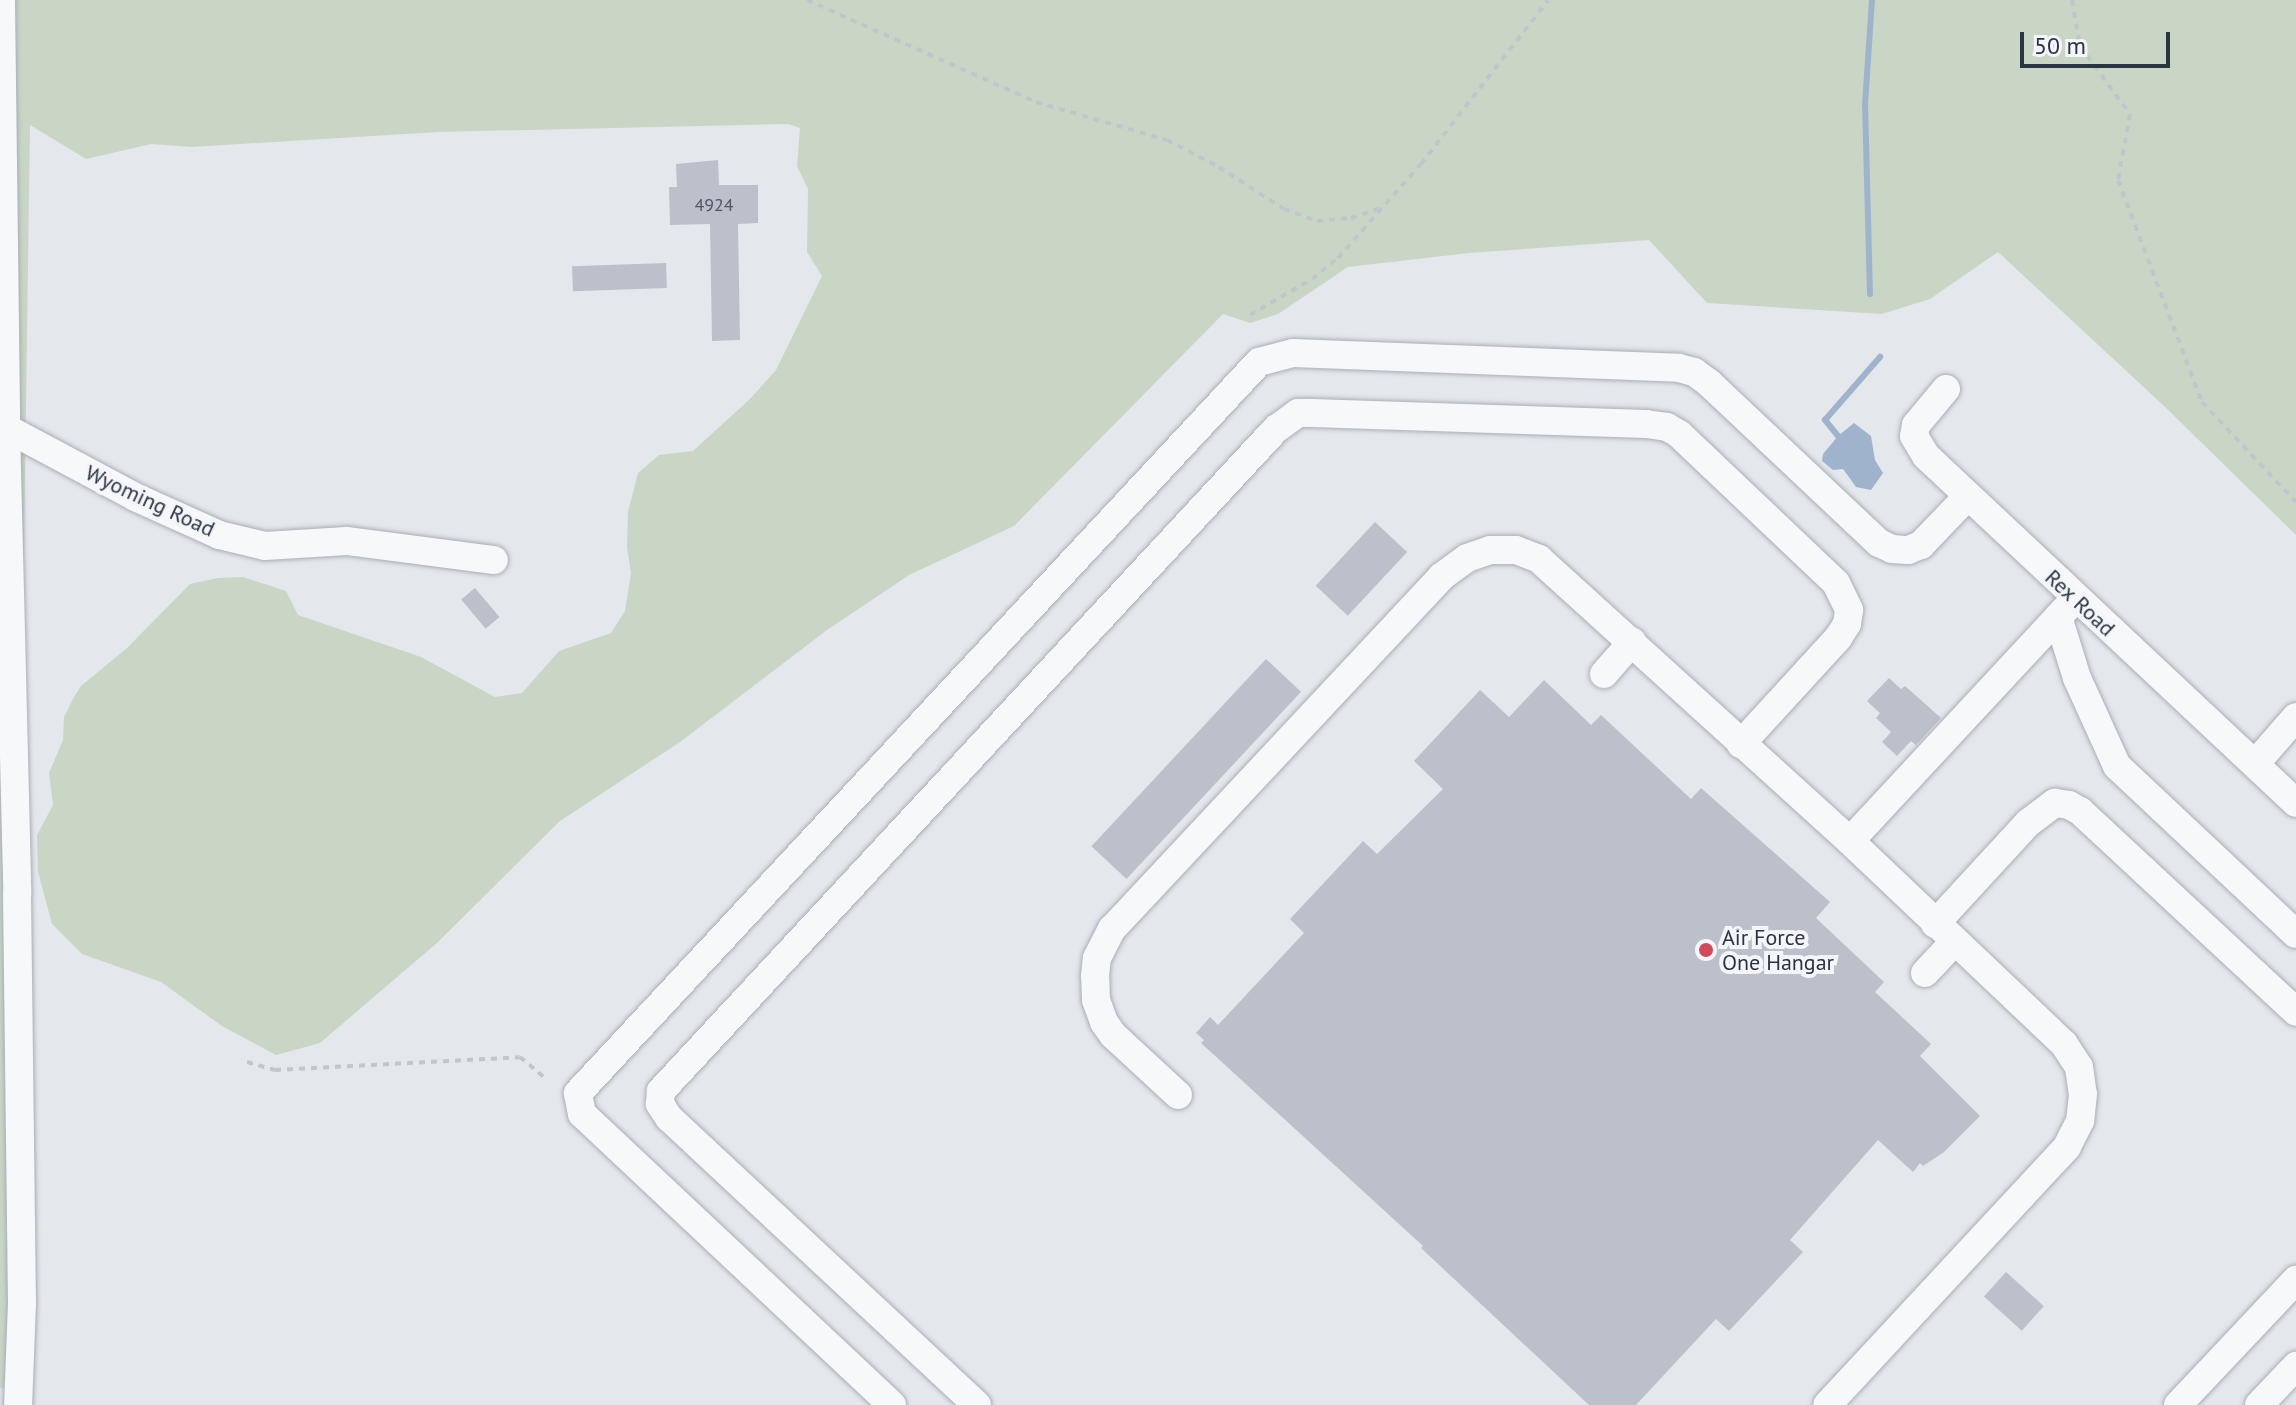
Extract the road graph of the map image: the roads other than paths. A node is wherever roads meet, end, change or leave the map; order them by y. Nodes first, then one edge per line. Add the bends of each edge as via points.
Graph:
1 (1, 0) edge
2 (1946, 389) dead end
3 (6, 428) junction
4 (1968, 496) junction
5 (494, 560) dead end
6 (2067, 608) junction
7 (1632, 642) junction
8 (1604, 674) dead end
9 (2296, 717) edge
10 (1741, 744) junction
11 (2255, 764) junction
12 (2296, 803) edge
13 (1850, 841) junction
14 (1945, 933) junction
15 (2296, 934) edge
16 (1925, 973) dead end
17 (2296, 1012) edge
18 (1178, 1095) dead end
19 (2296, 1280) edge
20 (2296, 1366) edge
21 (18, 1405) edge
22 (892, 1405) edge
23 (977, 1405) edge
24 (1827, 1405) edge
25 (2178, 1405) edge
26 (2259, 1405) edge

1 - 3 street
2 - 4 street, Rex Road via 1922,414 1914,436 1926,456
3 - 5 street, Wyoming Road via 219,535 265,546 347,541
3 - 21 street via 17,894 22,1303
4 - 6 street, Rex Road
4 - 22 street via 1921,545 1892,549 1879,543 1709,383 1679,368 1293,353 1259,362 578,1093 582,1114
6 - 11 street, Rex Road
6 - 13 street
6 - 15 street via 2077,678 2117,766
7 - 8 street
7 - 10 street
7 - 18 street via 1559,573 1516,550 1478,554 1441,577 1112,929 1097,958 1096,1000 1104,1022
9 - 11 street
10 - 13 street
10 - 23 street via 1838,638 1849,610 1836,583 1679,434 1667,427 1630,423 1312,413 1285,421 661,1091 660,1104 669,1118
11 - 12 street, Rex Road
13 - 14 street
14 - 16 street
14 - 17 street via 2028,823 2055,803 2069,805
14 - 24 street via 2064,1044 2079,1067 2080,1121 2057,1159
19 - 25 street
20 - 26 street

